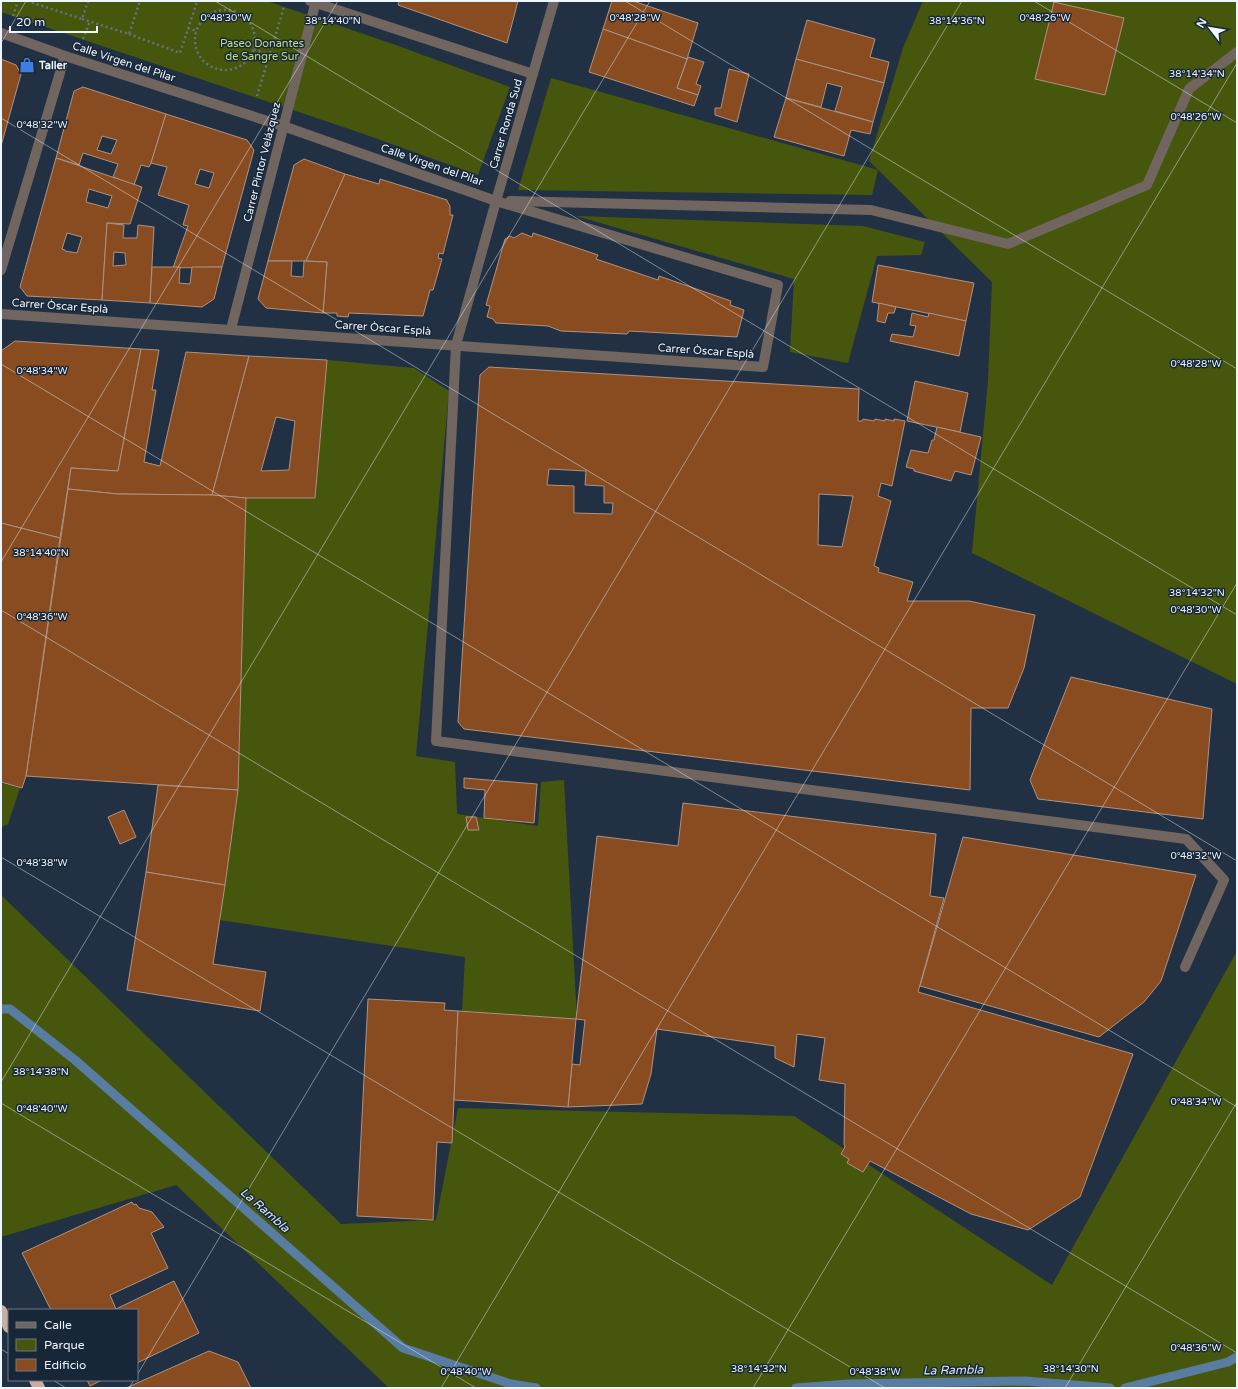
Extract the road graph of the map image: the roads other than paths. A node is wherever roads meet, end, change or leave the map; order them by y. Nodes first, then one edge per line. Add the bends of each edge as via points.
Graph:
1 (554, 1) edge
2 (314, 2) edge
3 (1, 33) edge
4 (1237, 52) edge
5 (65, 56) junction
6 (533, 74) junction
7 (284, 126) junction
8 (496, 201) junction
9 (1, 270) edge
10 (1, 314) edge
11 (231, 329) junction
12 (456, 345) junction
13 (763, 367) joint
14 (1186, 967) dead end
15 (1, 1311) edge
16 (8, 1325) edge

1 - 6 street, Carrer Ronda Sud
2 - 6 street
2 - 7 street, Carrer Pintor Velázquez
3 - 5 street, Calle Virgen del Pilar
4 - 8 street via 1189,89 1147,185 1008,244 871,210
5 - 7 street, Calle Virgen del Pilar
5 - 9 street
6 - 8 street, Carrer Ronda Sud
7 - 8 street, Calle Virgen del Pilar
7 - 11 street, Carrer Pintor Velázquez
8 - 12 street, Carrer Ronda Sud
8 - 13 street, Calle Virgen del Pilar via 778,286
10 - 11 street, Carrer Òscar Esplà
11 - 12 street, Carrer Òscar Esplà
12 - 13 street, Carrer Òscar Esplà
12 - 14 street, Carrer Ronda Sud via 436,741 1186,839 1224,880
15 - 16 highway

